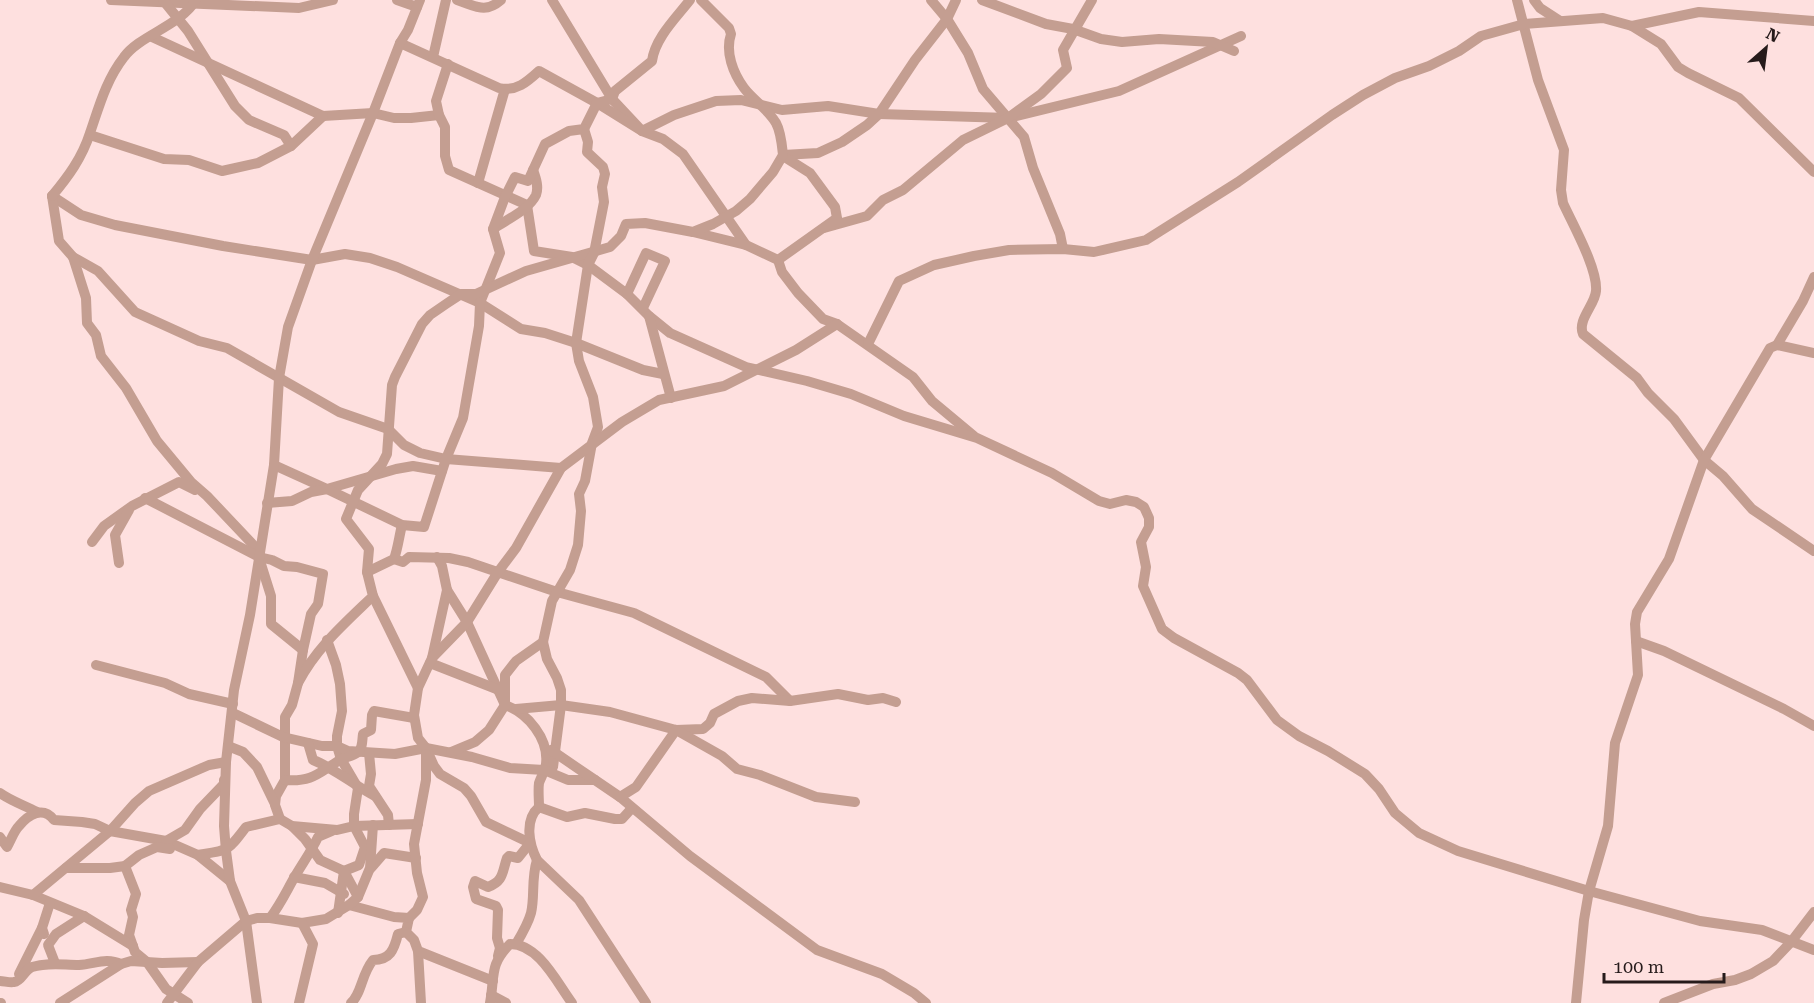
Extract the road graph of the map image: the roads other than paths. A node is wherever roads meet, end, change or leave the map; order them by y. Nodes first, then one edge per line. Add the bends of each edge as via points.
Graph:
1 (111, 0) edge
2 (333, 0) edge
3 (397, 0) edge
4 (446, 0) edge
5 (457, 0) edge
6 (501, 0) edge
7 (552, 0) edge
8 (690, 0) edge
9 (701, 0) edge
10 (931, 0) edge
11 (956, 0) edge
12 (982, 0) edge
13 (1092, 0) edge
14 (1517, 0) edge
15 (1534, 0) edge
16 (163, 1) edge
17 (194, 2) edge
18 (419, 3) edge
19 (178, 18) junction
20 (947, 19) junction
21 (1560, 21) junction
22 (1814, 21) edge
23 (1524, 24) junction
24 (1632, 26) junction
25 (1074, 29) junction
26 (1241, 36) dead end
27 (152, 37) junction
28 (400, 43) junction
29 (1219, 45) junction
30 (1234, 51) dead end
31 (433, 57) junction
32 (209, 64) junction
33 (448, 64) junction
34 (505, 89) junction
35 (612, 99) junction
36 (597, 103) junction
37 (760, 104) junction
38 (373, 113) junction
39 (879, 114) junction
40 (439, 115) junction
41 (323, 116) junction
42 (1008, 118) junction
43 (584, 129) junction
44 (642, 131) junction
45 (90, 135) junction
46 (291, 147) junction
47 (783, 155) junction
48 (533, 170) junction
49 (1814, 172) edge
50 (478, 183) junction
51 (52, 196) junction
52 (505, 197) junction
53 (527, 206) junction
54 (728, 216) junction
55 (824, 228) junction
56 (493, 229) junction
57 (693, 232) junction
58 (746, 245) junction
59 (1063, 249) junction
60 (594, 253) junction
61 (74, 257) junction
62 (572, 257) junction
63 (312, 260) junction
64 (778, 260) junction
65 (588, 265) junction
66 (1814, 277) edge
67 (486, 289) junction
68 (461, 294) junction
69 (627, 294) junction
70 (480, 303) junction
71 (646, 312) junction
72 (837, 324) junction
73 (576, 343) junction
74 (868, 344) junction
75 (1777, 345) junction
76 (1814, 353) edge
77 (759, 370) junction
78 (663, 374) junction
79 (279, 378) junction
80 (671, 398) junction
81 (388, 429) junction
82 (977, 438) junction
83 (592, 443) junction
84 (446, 459) junction
85 (1704, 460) junction
86 (274, 465) junction
87 (561, 468) junction
88 (442, 471) junction
89 (371, 477) junction
90 (327, 489) junction
91 (207, 496) junction
92 (145, 498) junction
93 (353, 501) junction
94 (267, 503) junction
95 (132, 506) junction
96 (402, 525) junction
97 (92, 542) dead end
98 (1814, 551) edge
99 (260, 555) junction
100 (437, 557) junction
101 (394, 559) junction
102 (119, 562) dead end
103 (367, 572) junction
104 (498, 572) junction
105 (447, 590) junction
106 (557, 592) junction
107 (373, 596) junction
108 (467, 622) junction
109 (327, 640) junction
110 (1636, 641) junction
111 (543, 642) junction
112 (303, 650) junction
113 (431, 661) junction
114 (96, 665) dead end
115 (298, 683) junction
116 (418, 688) junction
117 (499, 690) junction
118 (790, 701) junction
119 (896, 702) dead end
120 (561, 705) junction
121 (511, 707) junction
122 (233, 708) junction
123 (414, 718) junction
124 (1814, 726) edge
125 (676, 730) junction
126 (283, 737) junction
127 (308, 743) junction
128 (544, 744) junction
129 (228, 746) junction
130 (337, 746) junction
131 (426, 748) junction
132 (364, 752) junction
133 (555, 753) junction
134 (448, 754) junction
135 (341, 759) junction
136 (226, 762) junction
137 (330, 767) junction
138 (544, 770) junction
139 (225, 777) junction
140 (285, 780) junction
141 (595, 780) junction
142 (358, 788) junction
143 (0, 793) edge
144 (375, 796) junction
145 (620, 797) junction
146 (855, 802) dead end
147 (275, 805) junction
148 (539, 807) junction
149 (632, 808) junction
150 (37, 812) junction
151 (280, 819) junction
152 (418, 824) junction
153 (373, 825) junction
154 (389, 825) junction
155 (292, 826) junction
156 (354, 826) junction
157 (337, 830) junction
158 (110, 831) junction
159 (0, 837) edge
160 (166, 841) junction
161 (530, 843) junction
162 (177, 847) junction
163 (312, 850) junction
164 (226, 851) junction
165 (198, 855) junction
166 (416, 858) junction
167 (537, 860) junction
168 (125, 866) junction
169 (66, 868) junction
170 (370, 868) junction
171 (344, 872) junction
172 (294, 877) junction
173 (230, 881) junction
174 (0, 887) edge
175 (341, 891) junction
176 (1589, 891) junction
177 (33, 895) junction
178 (353, 901) junction
179 (50, 903) junction
180 (1814, 912) edge
181 (338, 913) junction
182 (84, 916) junction
183 (270, 918) junction
184 (409, 918) junction
185 (246, 921) junction
186 (302, 923) junction
187 (42, 928) junction
188 (406, 932) junction
189 (1791, 942) junction
190 (516, 944) junction
191 (48, 945) junction
192 (133, 946) junction
193 (1814, 950) edge
194 (418, 951) junction
195 (498, 956) junction
196 (147, 962) junction
197 (198, 962) junction
198 (55, 963) junction
199 (122, 963) junction
200 (0, 981) edge
201 (493, 981) junction
202 (14, 982) junction
203 (170, 999) edge
204 (490, 999) edge
205 (60, 1003) edge
206 (188, 1003) edge
207 (257, 1003) edge
208 (299, 1003) edge
209 (351, 1003) edge
210 (421, 1003) edge
211 (506, 1003) edge
212 (572, 1003) edge
213 (646, 1003) edge
214 (926, 1003) edge
215 (1576, 1003) edge
216 (1664, 1003) edge

1 - 16 street
2 - 17 street via 299,8
3 - 18 street
4 - 31 street
5 - 6 street via 486,9
7 - 35 street
8 - 35 street via 663,35 652,61 615,91
9 - 37 street via 729,28 729,52 735,72 744,89
10 - 20 street
11 - 20 street
12 - 25 street via 1046,24
13 - 25 street
14 - 23 street
15 - 21 street
16 - 17 street
16 - 19 street
17 - 19 street
18 - 28 street
19 - 27 street
19 - 32 street
20 - 39 street
20 - 42 street via 969,53 983,89
21 - 23 street
21 - 24 street via 1603,18
22 - 24 street via 1699,12
23 - 59 street via 1481,36 1459,51 1363,95 1146,240 1094,252
23 - 85 street via 1538,80 1564,150 1563,203 1596,279 1596,294 1581,330 1637,378
24 - 49 street via 1661,44 1678,67 1740,98
25 - 29 street via 1122,42 1159,39
25 - 42 street via 1063,50 1067,68 1041,94
26 - 29 street
27 - 32 street
27 - 45 street via 132,47 117,68 100,102
28 - 31 street
28 - 38 street
29 - 30 street
29 - 42 street via 1119,91
31 - 33 street
32 - 41 street
32 - 46 street via 235,106 249,120 284,135
33 - 34 street
33 - 40 street via 436,101
34 - 36 street via 522,86 539,71
34 - 50 street
35 - 36 street
35 - 44 street
36 - 43 street
36 - 44 street
37 - 39 street via 782,110 828,106
37 - 44 street via 716,101
37 - 47 street via 776,123
38 - 40 street via 394,118
38 - 41 street
38 - 63 street
39 - 42 street
39 - 47 street via 818,153
40 - 50 street via 445,127 449,170
41 - 46 street
42 - 55 street via 963,140 867,216
42 - 59 street via 1024,137
43 - 48 street via 569,131 544,144
43 - 60 street via 587,152 605,174
44 - 54 street via 663,139 683,154
45 - 46 street via 164,159 189,160 222,171 258,163
45 - 51 street via 74,169
47 - 54 street via 750,199
47 - 55 street via 810,173 835,207 837,218
48 - 52 street via 528,181 515,177
48 - 53 street via 536,194
50 - 52 street
51 - 61 street via 59,241
51 - 63 street via 81,215 115,225
52 - 53 street
52 - 56 street
53 - 56 street
53 - 62 street via 534,251
54 - 57 street
54 - 58 street
55 - 64 street
56 - 67 street via 500,253
57 - 58 street
57 - 60 street via 645,223 626,224 610,247
58 - 64 street
59 - 74 street via 1009,250 974,256 934,266 899,281
60 - 62 street
60 - 65 street
61 - 79 street via 98,271 135,312 199,341 227,348
61 - 91 street via 86,298 87,322 96,335 101,356 126,388 157,441
62 - 65 street
62 - 67 street
63 - 68 street via 345,254 370,258
63 - 79 street via 288,327
64 - 72 street via 782,272 815,312
65 - 69 street
65 - 73 street
66 - 75 street
67 - 68 street
67 - 70 street
68 - 70 street
68 - 81 street via 422,324 395,377
69 - 71 street
69 - 71 street via 646,254 665,261
70 - 73 street via 521,329
70 - 84 street via 463,418
71 - 77 street via 670,333
71 - 78 street
72 - 74 street
72 - 77 street
73 - 78 street
73 - 83 street via 597,417
74 - 82 street via 914,377 932,401
75 - 76 street
75 - 85 street via 1770,348
77 - 80 street via 724,386
77 - 82 street via 851,394 904,416
78 - 80 street
79 - 81 street via 339,412
79 - 86 street
80 - 83 street via 643,408
81 - 84 street via 420,453
81 - 89 street via 387,454
82 - 176 street via 1099,501 1110,504 1126,500 1144,507 1149,527 1141,542 1146,567 1143,586 1162,628 1238,673 1277,720 1365,774 1395,813 1419,833 1458,851
83 - 87 street
83 - 106 street via 579,494 578,545
84 - 87 street
84 - 88 street
85 - 98 street via 1752,509
85 - 110 street via 1669,559 1637,612
86 - 90 street
86 - 94 street
87 - 104 street
88 - 89 street via 413,466
88 - 96 street via 424,527
89 - 90 street
89 - 93 street via 358,489
90 - 93 street
90 - 94 street via 292,501
91 - 92 street via 179,482
91 - 99 street
92 - 95 street
92 - 99 street
93 - 96 street
93 - 103 street via 346,519 369,549
94 - 99 street
95 - 97 street via 104,526
95 - 102 street via 115,535
96 - 101 street
99 - 112 street via 271,596 271,624
99 - 112 street via 284,566 322,574 318,604 311,614
99 - 122 street
100 - 101 street via 409,556 403,562
100 - 104 street
100 - 105 street
101 - 103 street
103 - 107 street
104 - 106 street
104 - 108 street
105 - 108 street
105 - 113 street
106 - 111 street
106 - 118 street via 634,613 766,677
107 - 109 street
107 - 116 street
108 - 113 street
108 - 117 street
109 - 115 street
109 - 130 street via 340,684 342,711
110 - 124 street via 1664,651
110 - 176 street via 1638,675 1616,743 1608,826
111 - 120 street via 558,678
111 - 121 street via 516,661 505,675
112 - 115 street
113 - 116 street
113 - 117 street
114 - 122 street via 165,683
115 - 126 street via 285,717
116 - 123 street
117 - 121 street
118 - 119 street via 838,694
118 - 125 street via 738,701 714,714 703,729
120 - 121 street
120 - 125 street via 610,712
120 - 133 street
121 - 128 street via 530,722
121 - 134 street via 475,742
122 - 126 street
122 - 129 street
123 - 131 street via 418,738
123 - 132 street via 374,711 371,730 363,734
125 - 145 street via 636,787
125 - 146 street via 722,756 736,769 816,797
126 - 127 street
126 - 140 street
127 - 130 street
127 - 137 street via 313,760
128 - 133 street
128 - 138 street
129 - 136 street
129 - 147 street via 243,752 257,767
130 - 132 street
130 - 135 street
131 - 132 street via 395,754
131 - 134 street
131 - 152 street via 426,780
131 - 161 street via 440,774 464,788 486,822
132 - 135 street
132 - 144 street via 371,774 369,786
133 - 138 street via 553,767
133 - 141 street
134 - 138 street via 510,768
135 - 137 street
135 - 142 street
136 - 139 street
136 - 158 street via 208,765 150,792
137 - 140 street via 314,778
137 - 142 street
138 - 141 street via 568,780
138 - 148 street via 538,785
139 - 160 street via 224,784 185,830
139 - 164 street
140 - 147 street
141 - 145 street
142 - 144 street
142 - 156 street
143 - 150 street
144 - 154 street via 388,815
145 - 149 street
147 - 151 street
148 - 149 street via 567,817 585,813 615,819 622,819
148 - 161 street via 533,813
149 - 214 street via 817,950 882,974
150 - 158 street via 48,813 54,820 95,824
150 - 159 street via 17,827 8,847
151 - 155 street
151 - 164 street via 246,827
152 - 154 street
152 - 166 street
153 - 154 street
153 - 156 street
153 - 170 street
155 - 157 street
155 - 163 street
156 - 157 street
156 - 171 street via 365,847 359,865
157 - 163 street via 318,837
158 - 160 street
158 - 169 street
160 - 162 street
161 - 167 street
161 - 195 street via 518,858 507,858 498,883 488,887 475,881 473,887 476,899 498,910
162 - 165 street
162 - 168 street via 157,847
163 - 171 street via 320,860
163 - 172 street
164 - 165 street
164 - 173 street
165 - 173 street
166 - 170 street via 384,853
166 - 184 street via 423,897
167 - 190 street via 532,910
167 - 213 street via 579,900
168 - 169 street
168 - 192 street via 136,894 130,910 133,917 129,935
169 - 177 street
170 - 178 street
171 - 175 street
171 - 178 street
172 - 175 street via 325,883
172 - 183 street
173 - 185 street
174 - 177 street
175 - 178 street
175 - 181 street
176 - 189 street via 1700,921 1762,930
176 - 215 street
177 - 179 street
178 - 181 street
178 - 184 street via 394,917
179 - 182 street
179 - 187 street
180 - 189 street
181 - 186 street
182 - 191 street via 56,934
182 - 192 street
183 - 185 street
183 - 186 street
184 - 188 street
185 - 197 street
185 - 207 street
186 - 208 street via 313,944
187 - 191 street
187 - 202 street
188 - 194 street
188 - 209 street via 398,934 388,956 373,960 368,966 357,998
189 - 193 street
189 - 216 street via 1773,961 1750,974
190 - 195 street via 510,944
190 - 212 street via 540,960
191 - 198 street
192 - 196 street
194 - 201 street
194 - 210 street
195 - 201 street
196 - 197 street
196 - 199 street
196 - 203 street
197 - 203 street
198 - 199 street
198 - 202 street via 33,967
199 - 205 street
200 - 202 street
201 - 204 street
203 - 206 street
204 - 211 street

